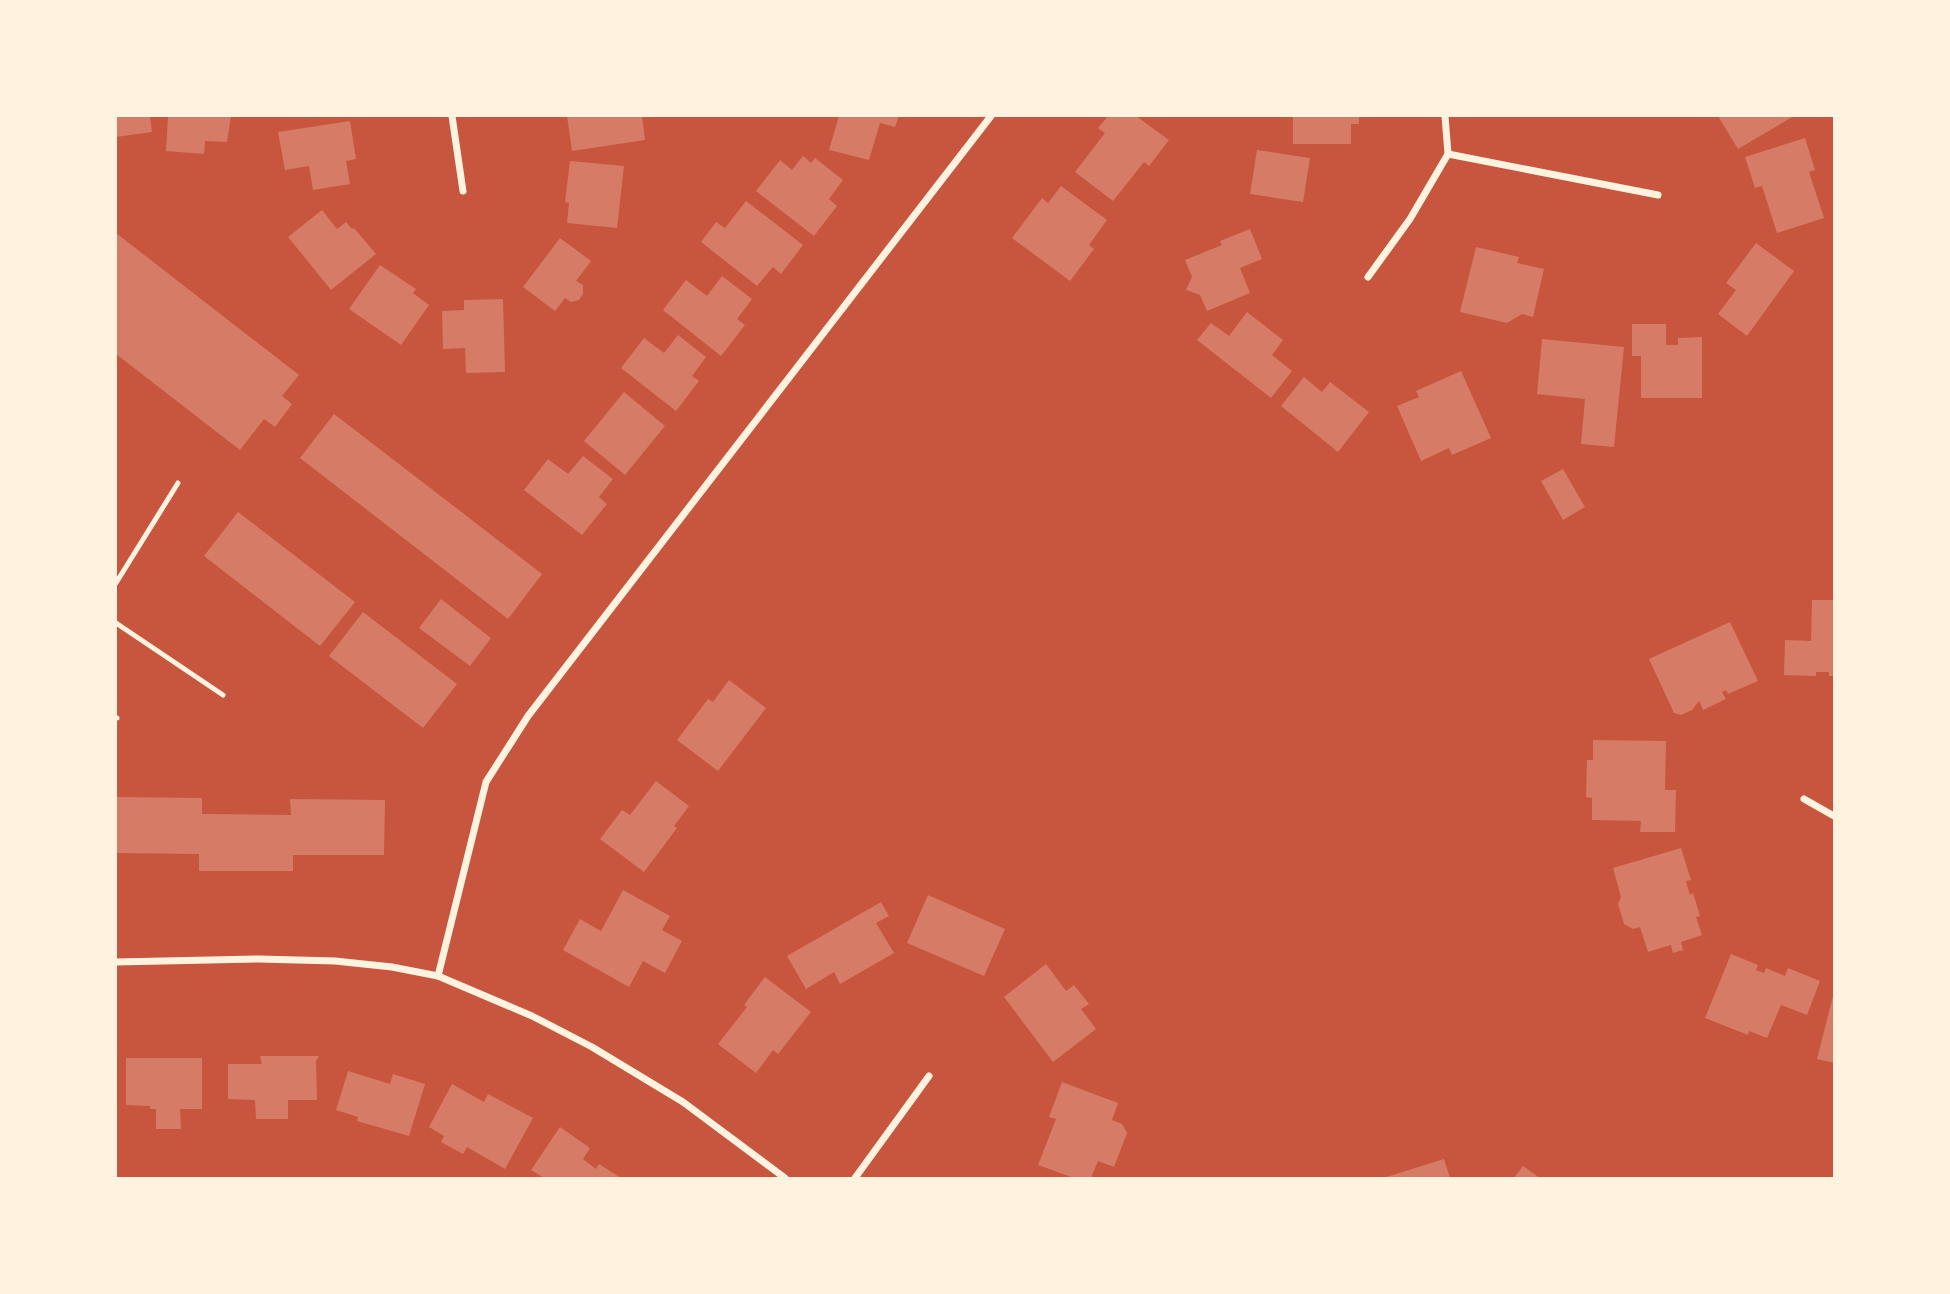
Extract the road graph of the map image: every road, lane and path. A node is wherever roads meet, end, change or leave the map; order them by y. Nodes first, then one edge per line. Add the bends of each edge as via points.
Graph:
1 (452, 116) edge
2 (991, 116) edge
3 (1445, 116) edge
4 (1448, 154) junction
5 (463, 191) dead end
6 (1658, 195) dead end
7 (1368, 277) dead end
8 (178, 483) dead end
9 (116, 583) edge
10 (116, 623) edge
11 (223, 695) dead end
12 (1804, 799) dead end
13 (1835, 816) edge
14 (116, 962) edge
15 (438, 975) junction
16 (929, 1076) dead end
17 (785, 1178) edge
18 (855, 1178) edge

1 - 5 street
2 - 15 street via 528,716 486,782
3 - 4 street
4 - 6 street
4 - 7 street via 1410,219
8 - 9 lane
10 - 11 lane
12 - 13 street
14 - 15 street via 335,961
15 - 17 street via 592,1047 683,1102
16 - 18 street

